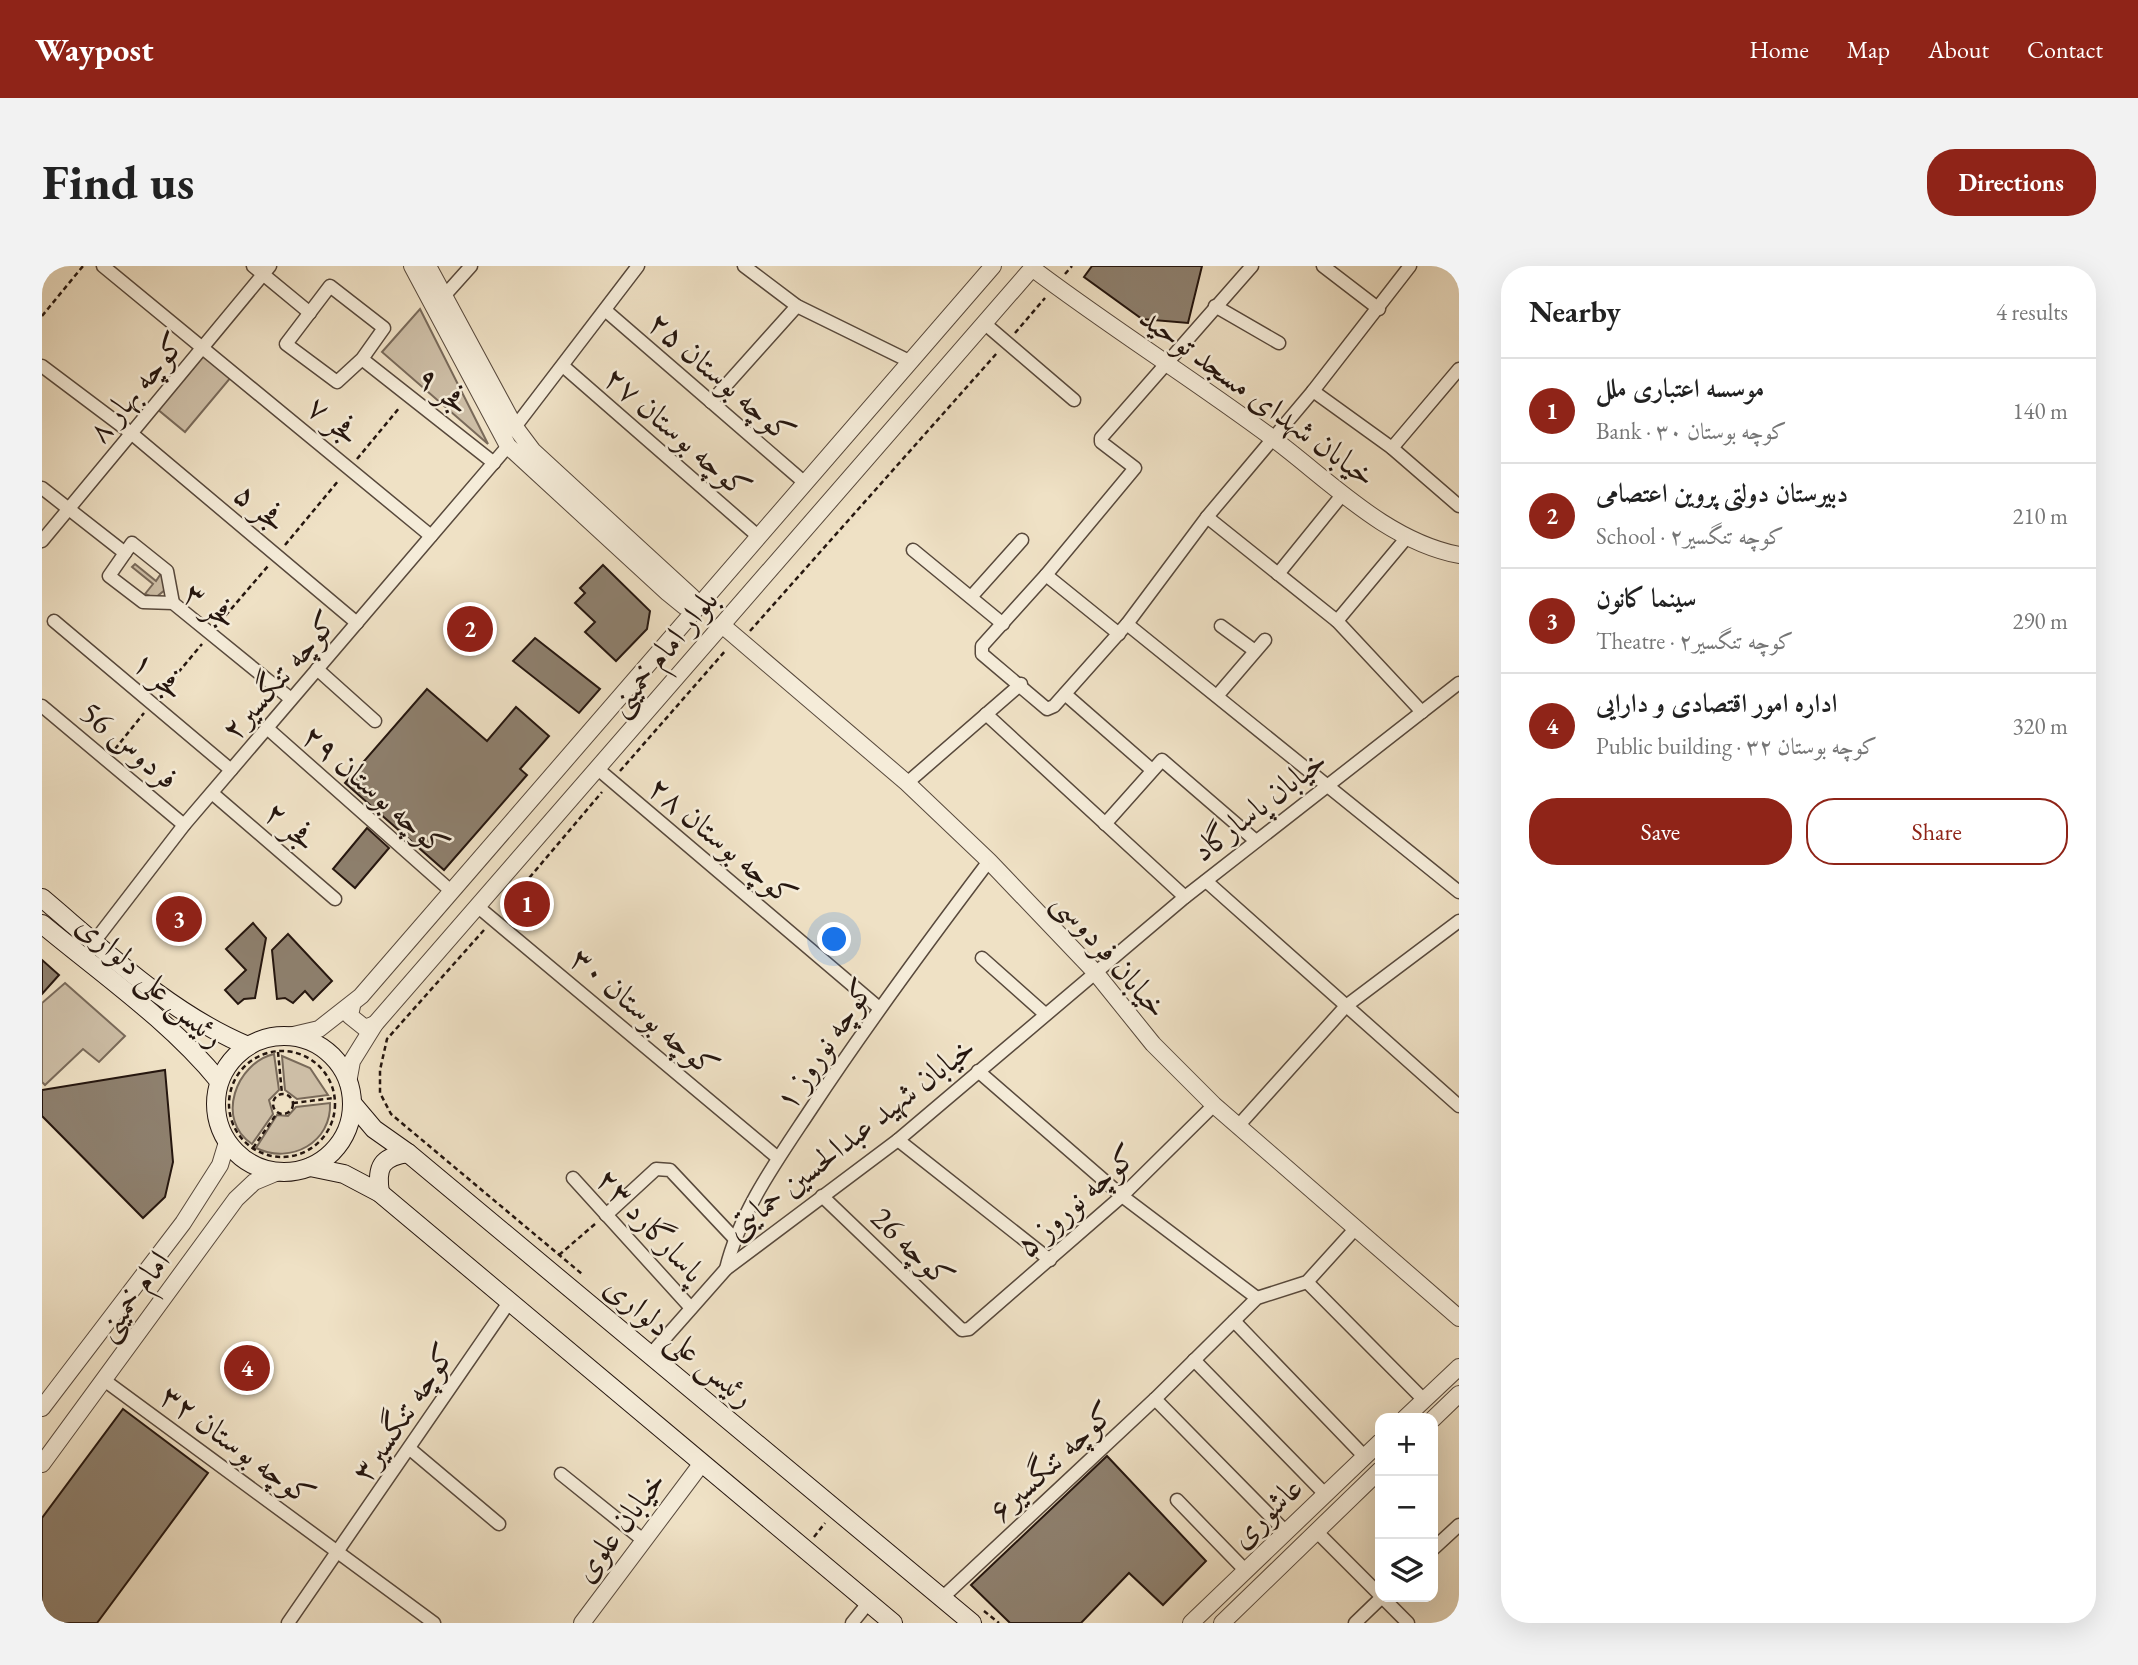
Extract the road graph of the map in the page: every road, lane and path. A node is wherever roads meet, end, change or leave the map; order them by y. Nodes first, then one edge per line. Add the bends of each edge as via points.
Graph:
1 (83, 266) edge
2 (103, 266) edge
3 (412, 266) edge
4 (428, 266) edge
5 (471, 266) edge
6 (638, 266) edge
7 (744, 266) edge
8 (993, 266) edge
9 (1072, 266) edge
10 (1323, 266) edge
11 (1410, 266) edge
12 (1033, 267) edge
13 (1246, 268) edge
14 (262, 269) edge
15 (1056, 286) junction
16 (445, 295) junction
17 (797, 306) junction
18 (1215, 306) junction
19 (1379, 309) junction
20 (605, 310) junction
21 (310, 313) junction
22 (42, 316) edge
23 (984, 323) junction
24 (1006, 343) junction
25 (1279, 344) dead end
26 (202, 347) junction
27 (362, 359) junction
28 (909, 361) junction
29 (1166, 362) junction
30 (42, 366) edge
31 (562, 366) junction
32 (1459, 369) edge
33 (1313, 391) junction
34 (409, 397) junction
35 (1073, 400) dead end
36 (711, 402) junction
37 (515, 427) junction
38 (131, 433) junction
39 (1273, 439) junction
40 (508, 446) junction
41 (1392, 448) junction
42 (494, 463) junction
43 (350, 467) junction
44 (805, 483) junction
45 (42, 488) edge
46 (1342, 495) junction
47 (1459, 506) edge
48 (68, 509) junction
49 (1208, 517) junction
50 (431, 536) junction
51 (1408, 536) junction
52 (759, 537) junction
53 (1022, 540) dead end
54 (42, 541) edge
55 (913, 550) dead end
56 (125, 553) junction
57 (277, 554) junction
58 (1459, 555) edge
59 (1278, 574) junction
60 (1046, 575) junction
61 (672, 588) junction
62 (971, 597) junction
63 (173, 603) junction
64 (695, 609) junction
65 (54, 621) dead end
66 (1337, 621) junction
67 (357, 623) junction
68 (1003, 624) junction
69 (722, 625) junction
70 (1221, 626) dead end
71 (1123, 629) junction
72 (211, 633) junction
73 (1265, 640) dead end
74 (741, 641) junction
75 (1255, 651) junction
76 (317, 669) junction
77 (1459, 683) edge
78 (1021, 684) junction
79 (1065, 694) junction
80 (1217, 696) junction
81 (291, 699) junction
82 (42, 706) edge
83 (1422, 712) junction
84 (986, 714) junction
85 (375, 720) dead end
86 (267, 728) junction
87 (231, 770) junction
88 (598, 770) junction
89 (1152, 770) junction
90 (611, 781) junction
91 (907, 783) junction
92 (1329, 784) junction
93 (212, 793) junction
94 (1105, 824) junction
95 (184, 825) junction
96 (1255, 841) junction
97 (989, 862) junction
98 (1206, 881) junction
99 (451, 891) junction
100 (1459, 892) edge
101 (1185, 897) junction
102 (42, 898) edge
103 (335, 899) dead end
104 (477, 906) junction
105 (493, 920) junction
106 (1459, 921) edge
107 (42, 924) edge
108 (94, 942) junction
109 (982, 958) dead end
110 (1094, 972) junction
111 (352, 1006) junction
112 (1346, 1006) junction
113 (878, 1007) junction
114 (1045, 1014) junction
115 (189, 1016) junction
116 (375, 1024) junction
117 (172, 1032) junction
118 (289, 1036) junction
119 (248, 1046) junction
120 (278, 1052) junction
121 (978, 1071) junction
122 (219, 1082) junction
123 (348, 1083) junction
124 (282, 1094) junction
125 (343, 1101) junction
126 (293, 1103) junction
127 (1214, 1105) junction
128 (1459, 1106) edge
129 (277, 1113) junction
130 (1239, 1125) junction
131 (898, 1140) junction
132 (227, 1142) junction
133 (253, 1148) junction
134 (408, 1153) junction
135 (778, 1158) junction
136 (310, 1167) junction
137 (278, 1172) junction
138 (573, 1178) dead end
139 (380, 1193) junction
140 (822, 1196) junction
141 (1122, 1196) junction
142 (606, 1214) junction
143 (183, 1223) junction
144 (1355, 1229) junction
145 (734, 1238) junction
146 (206, 1242) junction
147 (559, 1255) junction
148 (1050, 1260) junction
149 (726, 1269) junction
150 (589, 1281) dead end
151 (1307, 1282) junction
152 (1258, 1298) junction
153 (510, 1301) junction
154 (691, 1308) junction
155 (1459, 1318) edge
156 (1234, 1321) junction
157 (969, 1329) joint
158 (650, 1355) junction
159 (1194, 1360) junction
160 (1459, 1367) edge
161 (104, 1380) junction
162 (1459, 1394) edge
163 (1155, 1399) junction
164 (1424, 1400) junction
165 (42, 1408) edge
166 (1410, 1413) edge
167 (1438, 1414) edge
168 (1375, 1447) edge
169 (410, 1449) junction
170 (1364, 1457) junction
171 (702, 1463) junction
172 (42, 1464) edge
173 (561, 1474) dead end
174 (1375, 1474) edge
175 (1325, 1494) junction
176 (1177, 1500) dead end
177 (836, 1510) junction
178 (499, 1524) dead end
179 (1459, 1525) edge
180 (1316, 1531) junction
181 (1286, 1532) junction
182 (642, 1541) junction
183 (1438, 1544) edge
184 (804, 1548) junction
185 (340, 1552) junction
186 (1247, 1571) junction
187 (1375, 1589) edge
188 (942, 1598) junction
189 (869, 1602) junction
190 (1376, 1602) edge
191 (1388, 1602) edge
192 (977, 1616) edge
193 (289, 1623) edge
194 (434, 1623) edge
195 (582, 1623) edge
196 (852, 1623) edge
197 (893, 1623) edge
198 (999, 1623) edge
199 (1191, 1623) edge
200 (1222, 1623) edge
201 (1355, 1623) edge
202 (1408, 1623) edge

1 - 22 path
2 - 26 street, فجر ۷
3 - 40 street
4 - 16 street
5 - 16 street
6 - 20 street
7 - 17 street
8 - 28 street, بلوار امام خمینی
9 - 15 path
10 - 19 street
11 - 19 street
12 - 15 street, خیابان شهدای مسجد توحید
12 - 23 street, بلوار امام خمینی
13 - 18 street
14 - 21 street
14 - 26 street, کوچه بهار ۸
15 - 24 path
15 - 29 street, خیابان شهدای مسجد توحید
16 - 37 street
17 - 28 street
17 - 36 street
18 - 25 street
18 - 29 street
19 - 33 street
20 - 31 street
20 - 36 street, کوچه بوستان ۲۵
21 - 27 street via 286,344 337,382
21 - 27 street via 330,286 384,328
23 - 24 street
23 - 69 street, بلوار امام خمینی
24 - 35 street
24 - 74 path
26 - 38 street, کوچه بهار ۸
26 - 43 street, فجر ۷
27 - 34 street, فجر ۹
28 - 44 street, بلوار امام خمینی
29 - 39 street, خیابان شهدای مسجد توحید
29 - 60 street via 1101,438 1135,468
30 - 38 street, فجر ۵
31 - 37 street
31 - 52 street, کوچه بوستان ۲۷
32 - 41 street
33 - 39 street
33 - 41 street
34 - 42 street, فجر ۹
34 - 43 path
36 - 44 street, کوچه بوستان ۲۵
37 - 61 street via 558,477
38 - 48 street, کوچه بهار ۸
38 - 57 street, فجر ۵
39 - 46 street, خیابان شهدای مسجد توحید
39 - 49 street
40 - 42 street, کوچه تنگسیر۲
40 - 61 street via 551,489
41 - 47 street
42 - 50 street, کوچه تنگسیر۲
43 - 50 street, فجر ۷
43 - 57 path
44 - 52 street, بلوار امام خمینی
45 - 48 street
46 - 51 street, خیابان شهدای مسجد توحید
46 - 59 street
48 - 54 street, کوچه بهار ۸
48 - 56 street
49 - 59 street
49 - 71 street
50 - 67 street, کوچه تنگسیر۲
51 - 58 street, خیابان شهدای مسجد توحید
51 - 66 street
52 - 64 street, بلوار امام خمینی
53 - 62 street
55 - 62 street
56 - 63 street via 132,543 167,571
56 - 63 street, فجر ۳ via 109,576 143,602
57 - 67 street, فجر ۵
57 - 72 path
59 - 66 street
60 - 68 street
60 - 71 street
61 - 64 street via 684,606
62 - 68 street
63 - 72 street, فجر ۳
64 - 99 street, بلوار امام خمینی
65 - 87 street, فجر ۱
66 - 83 street
67 - 76 street, کوچه تنگسیر۲
68 - 78 street via 980,650
69 - 74 street, خیابان فردوسی
69 - 88 street, بلوار امام خمینی
70 - 75 street
71 - 79 street
71 - 80 street
72 - 81 street, فجر ۳
73 - 75 street
74 - 90 path via 722,653
74 - 91 street, خیابان فردوسی
75 - 80 street
76 - 81 street, کوچه تنگسیر۲
76 - 85 street
77 - 83 street, خیابان پاسارگاد
78 - 79 street via 1047,709
78 - 84 street
79 - 89 street
80 - 92 street
81 - 86 street, کوچه تنگسیر۲
82 - 95 street, فردوس 56
83 - 92 street, خیابان پاسارگاد
84 - 91 street
84 - 94 street
86 - 87 street, کوچه تنگسیر۲
86 - 99 street, کوچه بوستان ۲۹
87 - 93 street, کوچه تنگسیر۲
88 - 90 street, کوچه بوستان ۲۸
88 - 104 street, بلوار امام خمینی
89 - 94 street
89 - 96 street via 1164,760
90 - 105 path
90 - 113 street, کوچه بوستان ۲۸
91 - 97 street, خیابان فردوسی
92 - 96 street, خیابان پاسارگاد
92 - 100 street
93 - 95 street, کوچه تنگسیر۲
93 - 103 street, فجر ۲
94 - 101 street
95 - 108 street, کوچه تنگسیر۲
96 - 98 street, خیابان پاسارگاد
97 - 110 street, خیابان فردوسی
97 - 113 street, کوچه نوروز ۱
98 - 101 street, خیابان پاسارگاد
98 - 112 street
99 - 111 street, بلوار امام خمینی
101 - 110 street, خیابان پاسارگاد
102 - 108 main road, رئیس علی دلواری
104 - 105 street, کوچه بوستان ۳۰
104 - 116 street, بلوار امام خمینی
105 - 135 street, کوچه بوستان ۳۰
105 - 147 path via 387,1039 380,1093 391,1114
106 - 112 street
107 - 117 main road, رئیس علی دلواری
108 - 115 main road, رئیس علی دلواری
109 - 114 street
110 - 114 street, خیابان شهید عبدالحسین حمایتی
110 - 127 street, خیابان فردوسی via 1153,1044
111 - 116 street via 356,1024 365,1028
111 - 118 street, بلوار امام خمینی via 319,1029
112 - 128 street
112 - 130 street
113 - 135 street, کوچه نوروز ۱
114 - 121 street, خیابان شهید عبدالحسین حمایتی
115 - 117 main road via 185,1031
115 - 119 main road, رئیس علی دلواری
116 - 123 street, بلوار امام خمینی via 352,1061
117 - 122 main road, رئیس علی دلواری
118 - 119 main road via 270,1037
118 - 123 main road via 326,1051 340,1065
119 - 122 main road via 231,1061
120 - 124 path
120 - 125 path via 302,1055 317,1066
120 - 133 path via 250,1061 231,1090 233,1124
121 - 131 street, خیابان شهید عبدالحسین حمایتی
121 - 141 street
122 - 132 main road via 216,1104
123 - 125 main road
124 - 126 path
124 - 129 path via 272,1103
125 - 126 path
125 - 133 path via 312,1148 281,1157
125 - 134 main road, رئیس علی دلواری
125 - 136 main road via 349,1125 338,1145
126 - 129 path via 289,1113
127 - 130 street, خیابان فردوسی
127 - 141 street, کوچه نوروز ۵
129 - 133 path
130 - 144 street, خیابان فردوسی
131 - 140 street, خیابان شهید عبدالحسین حمایتی
131 - 148 street
132 - 137 main road via 241,1157
132 - 143 street, امام خمینی via 220,1165
134 - 139 main road via 383,1163 377,1175
134 - 158 main road, رئیس علی دلواری
135 - 145 street, کوچه نوروز ۱
136 - 137 main road
136 - 139 main road via 344,1174
137 - 146 street, امام خمینی via 254,1182 236,1199
138 - 142 street, پاسارگارد ۲۳
139 - 153 main road
140 - 149 street, خیابان شهید عبدالحسین حمایتی
140 - 157 street, کوچه 26 via 962,1330
141 - 148 street, کوچه نوروز ۵
141 - 152 street
142 - 145 street via 656,1169 664,1168
142 - 147 path
142 - 154 street, پاسارگارد ۲۳
143 - 146 street via 192,1219 205,1225
143 - 165 street, امام خمینی
144 - 151 street
144 - 155 street, خیابان فردوسی
145 - 149 street, کوچه نوروز ۱
146 - 161 street, امام خمینی
147 - 150 path
148 - 157 street, کوچه نوروز ۵
149 - 154 street, خیابان شهید عبدالحسین حمایتی
151 - 152 street
151 - 164 street
152 - 156 street, کوچه تنگسیر۶
153 - 169 street, کوچه تنگسیر۳
153 - 171 main road
154 - 158 street, خیابان شهید عبدالحسین حمایتی
156 - 159 street, کوچه تنگسیر۶
156 - 170 street
158 - 177 main road, رئیس علی دلواری
159 - 163 street, کوچه تنگسیر۶
159 - 175 street
160 - 164 street
161 - 172 street, امام خمینی
161 - 185 street, کوچه بوستان ۳۲
162 - 167 street
163 - 181 street
163 - 188 street, کوچه تنگسیر۶
164 - 166 street
168 - 170 street, عاشوری
169 - 178 street
169 - 185 street, کوچه تنگسیر۳
170 - 175 street, عاشوری
171 - 182 street, خیابان علوی
171 - 184 main road
173 - 182 street
174 - 180 street, عاشوری
175 - 181 street, عاشوری
176 - 186 street
177 - 184 path
177 - 188 main road, رئیس علی دلواری
179 - 183 street
180 - 187 street
180 - 200 street, عاشوری
181 - 186 street, عاشوری
182 - 195 street, خیابان علوی
184 - 189 main road
185 - 193 street, کوچه تنگسیر۳
185 - 194 street, کوچه بوستان ۳۲
186 - 199 street, عاشوری
188 - 192 main road, رئیس علی دلواری
189 - 196 street
189 - 197 main road
190 - 201 street
191 - 202 street
192 - 198 path

